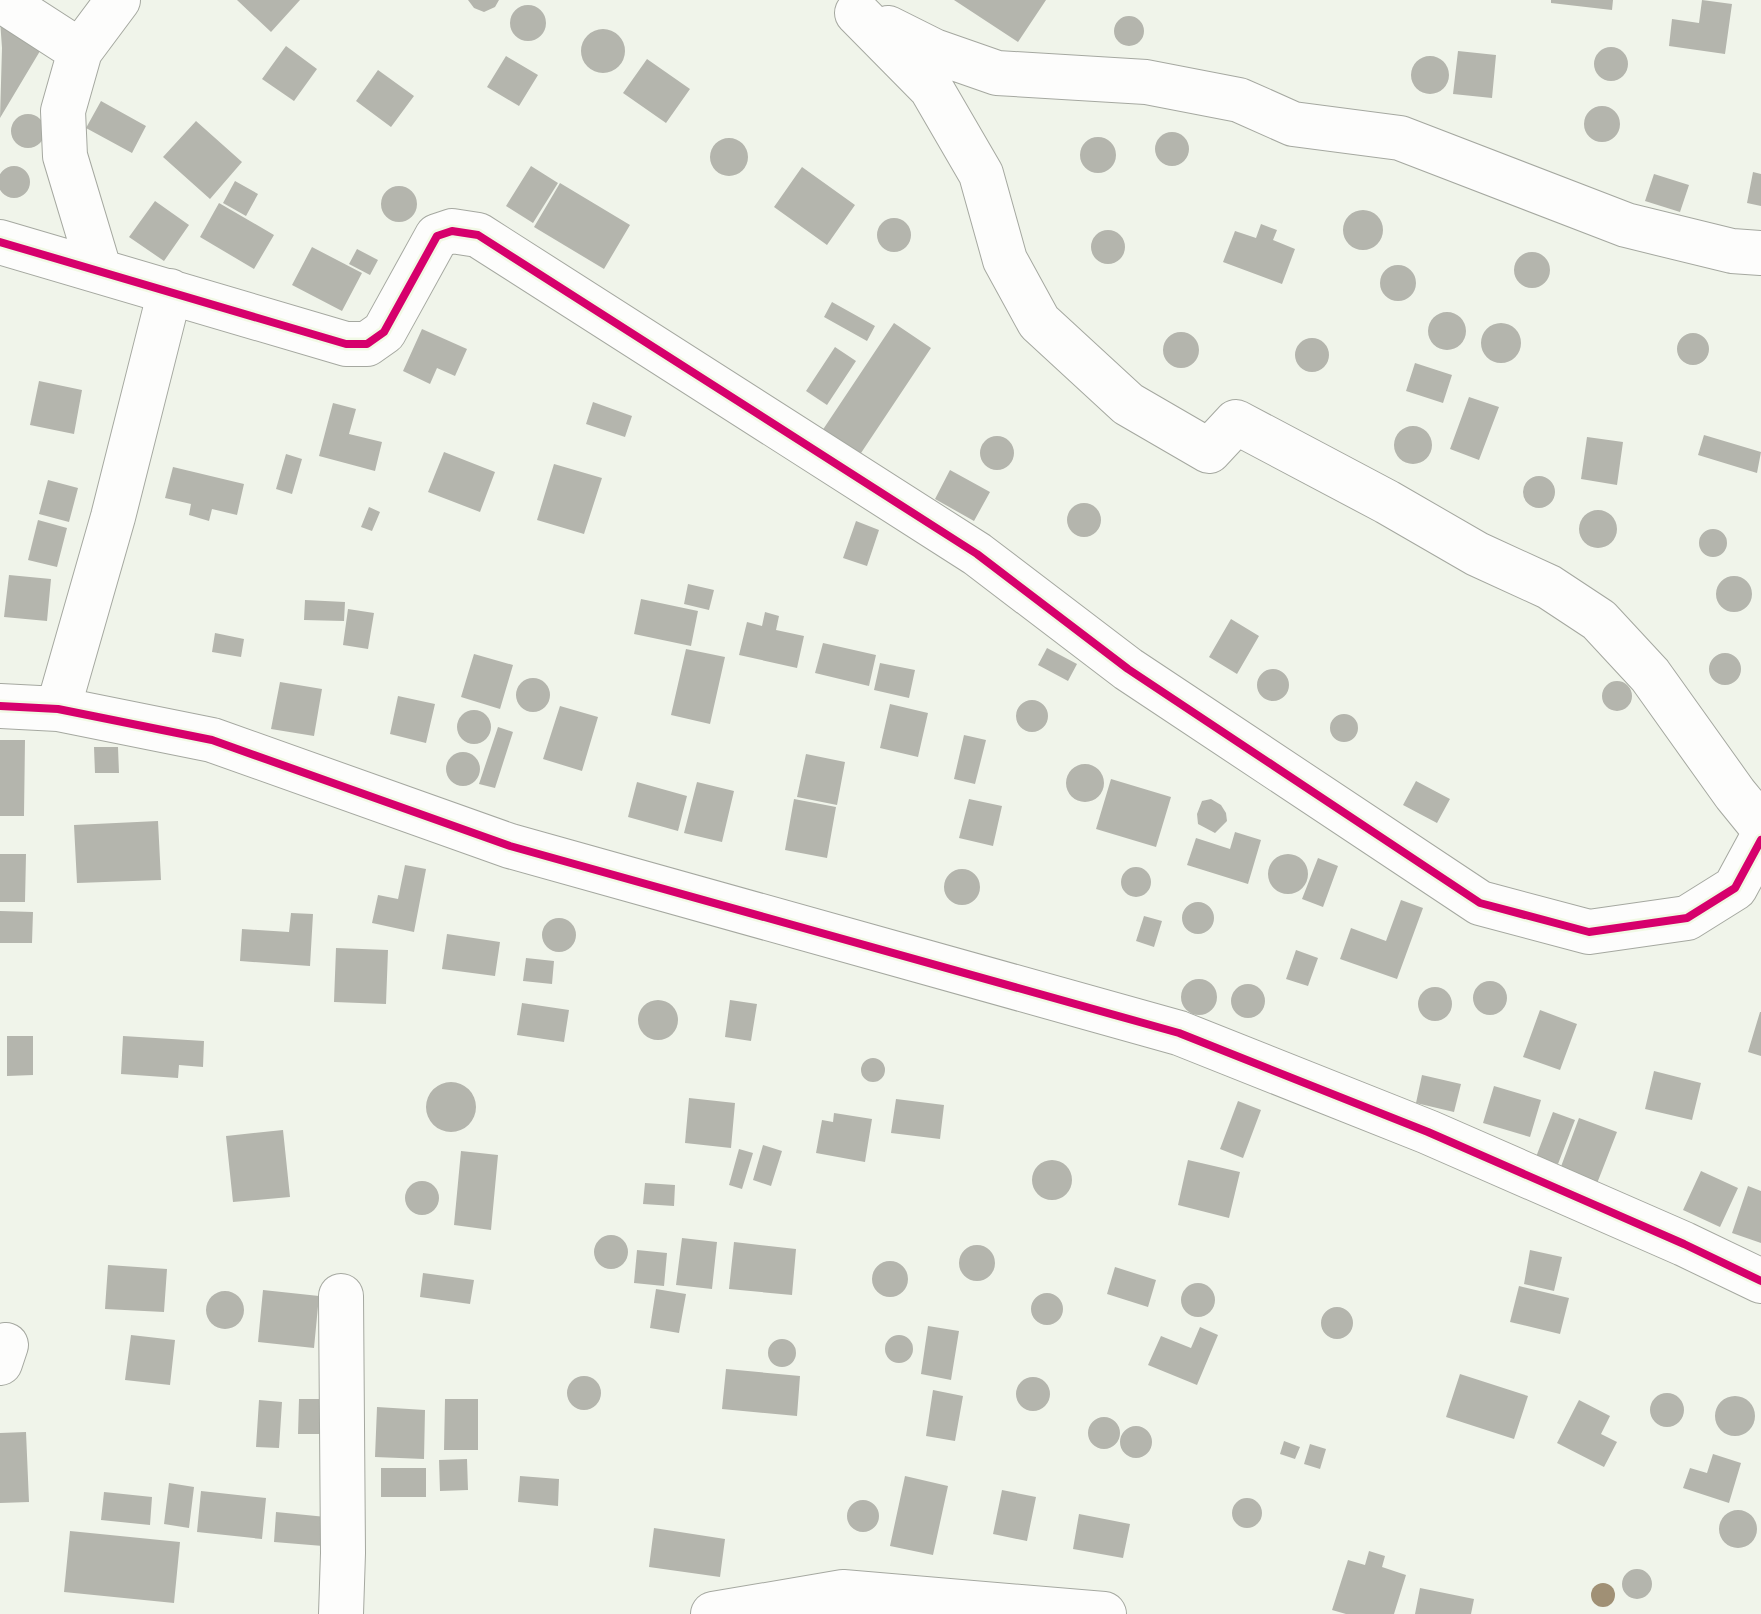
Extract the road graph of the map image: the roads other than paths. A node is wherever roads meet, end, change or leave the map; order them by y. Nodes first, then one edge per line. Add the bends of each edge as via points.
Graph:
1 (1, 0) edge
2 (118, 0) edge
3 (849, 7) edge
4 (80, 51) junction
5 (0, 242) edge
6 (1761, 253) edge
7 (99, 269) junction
8 (170, 291) junction
9 (0, 706) edge
10 (58, 709) junction
11 (1761, 826) edge
12 (1761, 840) edge
13 (1761, 1281) edge
14 (341, 1296) dead end
15 (341, 1614) edge
16 (713, 1614) edge
17 (1104, 1614) edge

1 - 4 street
2 - 4 street
3 - 6 street via 934,51 997,73 1146,82 1239,100 1293,124 1400,138 1626,225
3 - 11 street via 931,88 981,174 1005,260 1039,322 1128,404 1209,451 1236,422 1477,554 1549,587 1599,620 1650,675
4 - 7 street via 63,111 65,156
5 - 7 street
7 - 8 street
8 - 10 street
8 - 12 street via 346,344 367,344 384,332 437,236 452,231 478,235 977,554 1128,669 1480,903 1589,932 1687,918 1735,888
9 - 10 street
10 - 13 street via 212,740 510,846 1179,1033 1428,1132
14 - 15 street
16 - 17 street via 843,1592

